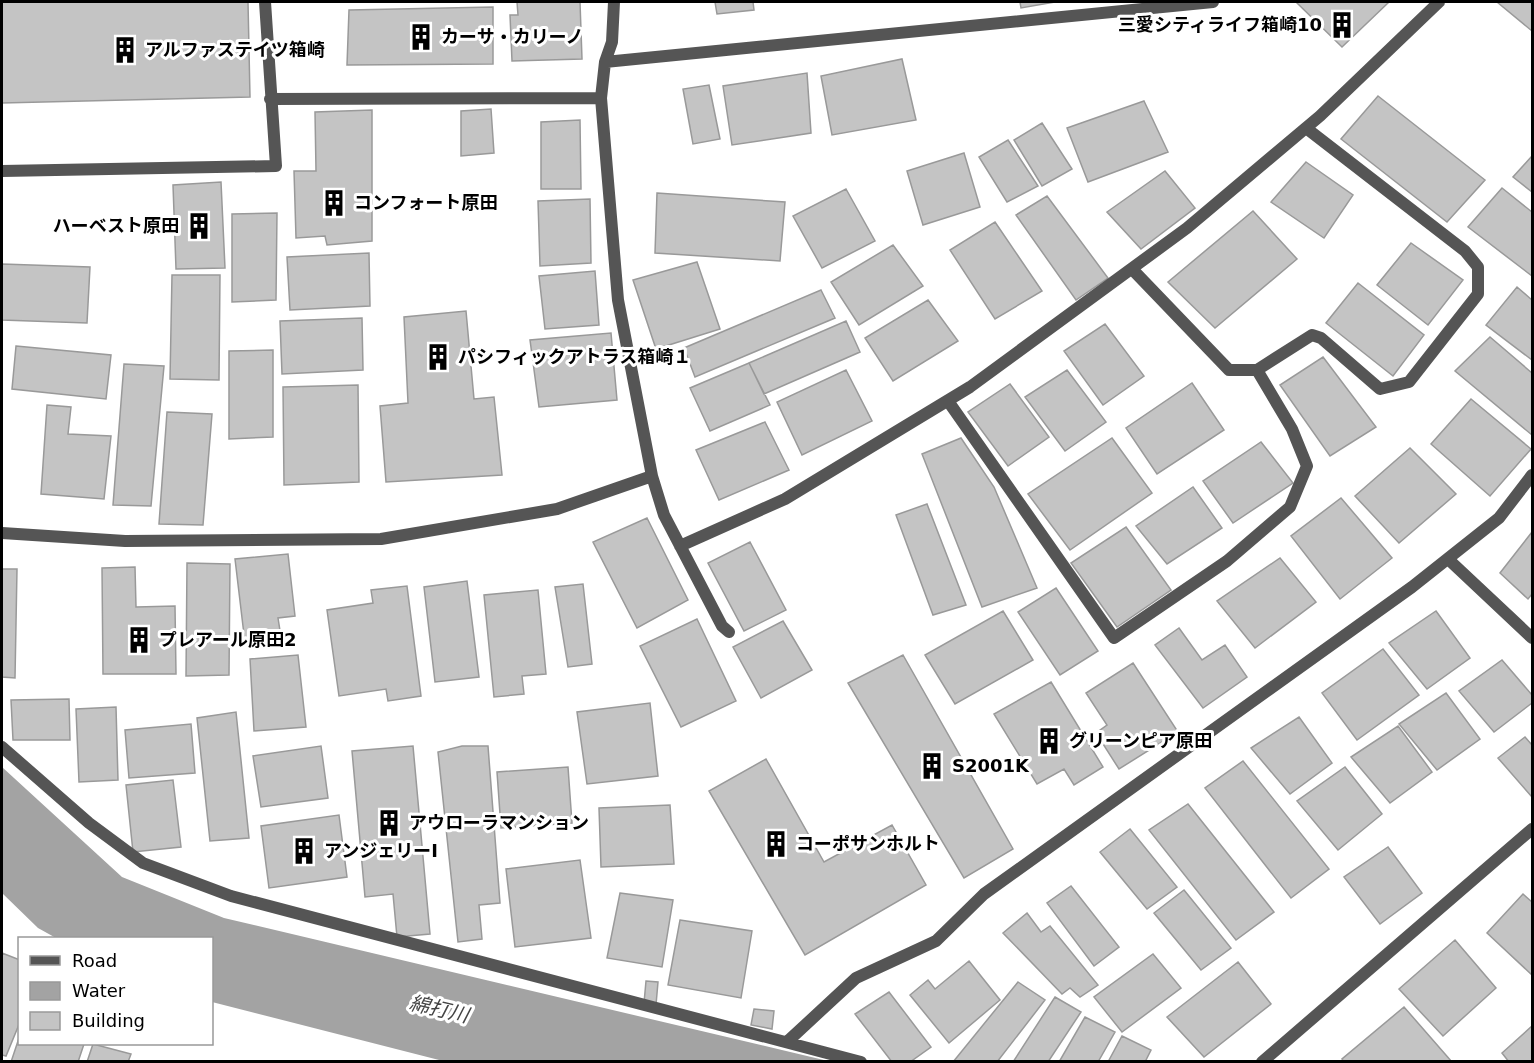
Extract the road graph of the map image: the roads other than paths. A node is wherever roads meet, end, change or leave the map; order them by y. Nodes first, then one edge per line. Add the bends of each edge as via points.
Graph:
1 (265, 2) edge
2 (614, 2) edge
3 (1213, 2) edge
4 (1438, 2) edge
5 (605, 62) junction
6 (601, 98) junction
7 (270, 99) junction
8 (1306, 128) junction
9 (2, 171) edge
10 (1132, 269) junction
11 (1257, 370) junction
12 (948, 401) junction
13 (1533, 475) edge
14 (652, 476) junction
15 (2, 533) edge
16 (680, 546) junction
17 (1448, 559) junction
18 (729, 632) dead end
19 (1533, 638) edge
20 (2, 747) edge
21 (1533, 829) edge
22 (788, 1041) junction
23 (861, 1062) edge
24 (1262, 1062) edge

1 - 7 street
2 - 5 street via 612,42
3 - 5 street
4 - 8 street
5 - 6 street
6 - 7 street
6 - 14 street via 618,300
7 - 9 street via 276,166
8 - 10 street
8 - 11 street via 1465,251 1478,267 1478,294 1409,382 1380,388 1312,335
10 - 11 street via 1229,370
10 - 12 street
11 - 12 street via 1292,429 1307,466 1290,507 1227,561 1114,638
12 - 16 street via 785,500
13 - 17 street via 1499,518
14 - 15 street via 557,509 381,539 125,541
14 - 16 street via 664,515
16 - 18 street via 722,626
17 - 19 street
17 - 22 street via 984,894 936,941 856,978
20 - 22 street via 88,823 143,863 231,896
21 - 24 street
22 - 23 street

